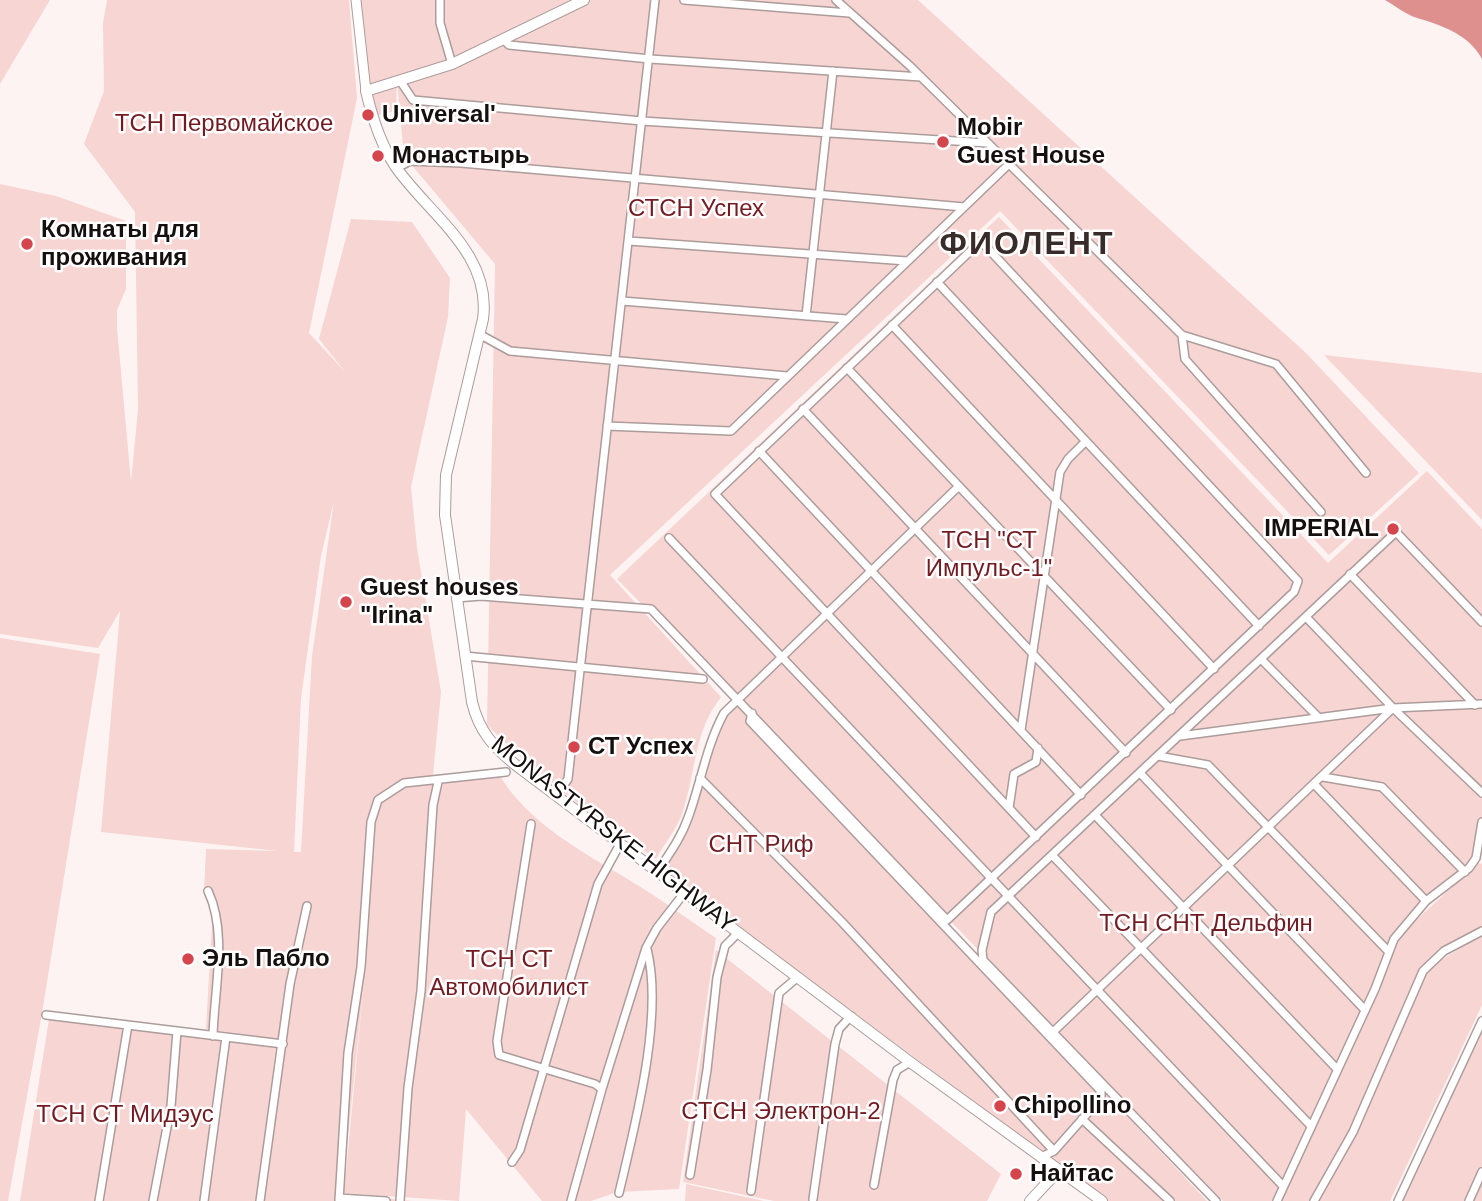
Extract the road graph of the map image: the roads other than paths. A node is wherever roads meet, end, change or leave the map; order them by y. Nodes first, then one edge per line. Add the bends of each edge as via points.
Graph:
1 (356, 0) edge
2 (440, 0) edge
3 (584, 0) edge
4 (655, 0) edge
5 (684, 0) edge
6 (836, 0) edge
7 (850, 13) junction
8 (504, 40) junction
9 (650, 60) junction
10 (452, 64) junction
11 (833, 71) junction
12 (921, 77) junction
13 (401, 82) junction
14 (366, 91) junction
15 (642, 121) junction
16 (827, 132) junction
17 (988, 143) junction
18 (1009, 164) junction
19 (397, 168) junction
20 (635, 178) junction
21 (821, 195) junction
22 (964, 207) junction
23 (629, 241) junction
24 (814, 254) junction
25 (907, 261) junction
26 (937, 282) junction
27 (622, 301) junction
28 (807, 316) junction
29 (846, 319) junction
30 (892, 325) junction
31 (479, 334) junction
32 (1182, 335) junction
33 (614, 360) junction
34 (847, 368) junction
35 (787, 376) junction
36 (803, 409) junction
37 (607, 425) junction
38 (1086, 441) junction
39 (759, 451) junction
40 (1366, 473) dead end
41 (959, 486) junction
42 (1056, 499) junction
43 (1321, 512) dead end
44 (916, 528) junction
45 (669, 538) dead end
46 (872, 571) junction
47 (1350, 574) junction
48 (1045, 577) junction
49 (456, 598) junction
50 (586, 604) junction
51 (827, 614) junction
52 (1306, 617) junction
53 (1482, 622) edge
54 (1259, 626) junction
55 (1034, 654) junction
56 (465, 656) junction
57 (781, 658) junction
58 (1261, 659) junction
59 (580, 667) junction
60 (1214, 669) junction
61 (703, 679) dead end
62 (737, 698) junction
63 (1478, 705) edge
64 (1393, 708) junction
65 (1171, 710) junction
66 (752, 713) junction
67 (1318, 717) junction
68 (1021, 730) junction
69 (1179, 736) junction
70 (1038, 748) junction
71 (1126, 753) junction
72 (1158, 756) junction
73 (506, 772) dead end
74 (1140, 773) junction
75 (1323, 777) junction
76 (700, 778) junction
77 (438, 782) junction
78 (1315, 785) junction
79 (1482, 793) edge
80 (1082, 795) junction
81 (556, 796) junction
82 (1009, 807) junction
83 (1095, 815) junction
84 (1482, 822) edge
85 (531, 824) dead end
86 (1269, 829) junction
87 (1036, 837) junction
88 (620, 844) junction
89 (1052, 855) junction
90 (1228, 867) junction
91 (658, 871) junction
92 (1465, 872) junction
93 (993, 877) junction
94 (208, 891) dead end
95 (685, 892) junction
96 (1008, 897) junction
97 (1426, 901) junction
98 (307, 906) dead end
99 (1185, 908) junction
100 (1482, 931) edge
101 (739, 932) junction
102 (646, 948) junction
103 (1141, 949) junction
104 (1388, 951) junction
105 (798, 977) junction
106 (1097, 990) junction
107 (1365, 1010) junction
108 (46, 1015) dead end
109 (851, 1016) junction
110 (1482, 1021) edge
111 (128, 1025) junction
112 (177, 1031) junction
113 (1053, 1032) junction
114 (213, 1036) junction
115 (226, 1037) junction
116 (284, 1044) junction
117 (910, 1062) junction
118 (544, 1068) junction
119 (1338, 1069) junction
120 (602, 1089) junction
121 (1082, 1119) junction
122 (1311, 1126) junction
123 (1054, 1151) junction
124 (1041, 1157) junction
125 (512, 1161) dead end
126 (1059, 1170) junction
127 (1482, 1172) edge
128 (690, 1175) dead end
129 (874, 1185) dead end
130 (1283, 1186) junction
131 (751, 1191) dead end
132 (619, 1193) dead end
133 (813, 1199) dead end
134 (339, 1200) edge
135 (99, 1201) edge
136 (153, 1201) edge
137 (204, 1201) edge
138 (260, 1201) edge
139 (386, 1201) edge
140 (400, 1201) edge
141 (571, 1201) edge
142 (1030, 1201) edge
143 (1101, 1201) edge
144 (1170, 1201) edge
145 (1216, 1201) edge
146 (1277, 1201) edge
147 (1314, 1201) edge
148 (1398, 1201) edge
149 (1469, 1201) edge

1 - 14 street
2 - 10 street via 440,23
3 - 8 main road
4 - 9 street
5 - 7 street
6 - 7 street
7 - 12 street
8 - 9 street via 509,45
8 - 10 main road
9 - 11 street
9 - 15 street
10 - 13 main road
11 - 12 street
11 - 16 street
12 - 17 street
13 - 14 main road
13 - 15 street via 412,100
14 - 19 main road, MONASTYRSKE HIGHWAY via 378,132
15 - 16 street
15 - 20 street
16 - 17 street
16 - 21 street
17 - 18 street
18 - 22 street
18 - 32 street
19 - 20 street via 410,161 461,163
19 - 31 main road, MONASTYRSKE HIGHWAY via 476,266 485,300
20 - 21 street
20 - 23 street
21 - 22 street
21 - 24 street
22 - 25 street
23 - 24 street
23 - 27 street
24 - 25 street
24 - 28 street
25 - 29 street
26 - 30 street
26 - 38 street
26 - 54 street via 981,241 1286,565 1297,586
27 - 28 street
27 - 33 street
28 - 29 street
29 - 35 street
30 - 34 street
30 - 42 street
31 - 33 street via 510,351
31 - 49 main road, MONASTYRSKE HIGHWAY via 446,475 445,515
32 - 40 street via 1276,364
32 - 43 street via 1185,359
33 - 35 street
33 - 37 street
34 - 36 street
34 - 41 street
35 - 37 street via 731,431
36 - 39 street
36 - 44 street
37 - 50 street
38 - 42 street via 1062,467
38 - 54 street
39 - 46 street
39 - 51 street via 715,494
41 - 44 street
41 - 48 street
42 - 48 street
42 - 60 street
44 - 46 street
44 - 55 street
45 - 57 street
46 - 51 street
46 - 68 street
47 - 52 street
47 - 53 street via 1396,531
47 - 63 street
48 - 55 street
48 - 65 street
49 - 50 street
49 - 56 main road, MONASTYRSKE HIGHWAY
50 - 59 street
50 - 62 street via 651,609
51 - 57 street
51 - 82 street
52 - 58 street
52 - 64 street
54 - 60 street
55 - 68 street
55 - 71 street
56 - 59 street
56 - 81 main road, MONASTYRSKE HIGHWAY via 475,716 486,738
57 - 62 street
57 - 93 street
58 - 67 street
58 - 69 street
59 - 61 street
59 - 81 street via 568,779
60 - 65 street
62 - 66 street
62 - 76 street via 717,725
63 - 64 street
64 - 67 street
64 - 75 street
64 - 79 street
65 - 71 street
66 - 93 street via 947,920
66 - 121 street via 750,720 1101,1091 1101,1098
67 - 69 street
68 - 70 street
69 - 72 street
70 - 80 street
70 - 82 street via 1036,762 1014,774
71 - 80 street
72 - 74 street
72 - 86 street via 1208,765
73 - 77 street
74 - 83 street
74 - 90 street
75 - 78 street
75 - 92 street via 1382,787
76 - 91 street via 680,837
76 - 123 street via 833,913
77 - 134 street via 404,783 378,800 371,822
77 - 140 street
78 - 86 street
78 - 97 street
80 - 87 street
81 - 88 main road, MONASTYRSKE HIGHWAY
82 - 87 street
83 - 89 street
83 - 99 street
84 - 92 street via 1476,858
85 - 118 street via 497,1049 499,1055 515,1062
86 - 90 street
86 - 104 street
87 - 93 street
88 - 91 main road, MONASTYRSKE HIGHWAY
88 - 118 street via 598,884
89 - 96 street
89 - 103 street
90 - 99 street
90 - 107 street
91 - 95 main road, MONASTYRSKE HIGHWAY
92 - 97 street
93 - 96 street
94 - 114 street via 216,908
95 - 101 main road, MONASTYRSKE HIGHWAY
95 - 102 street
96 - 106 street
96 - 113 street via 991,912 984,960
97 - 104 street
98 - 116 street via 290,984
99 - 103 street
99 - 119 street
100 - 147 street via 1444,951 1423,971 1349,1140
101 - 105 main road, MONASTYRSKE HIGHWAY
101 - 128 street via 725,946 717,977
102 - 120 street
102 - 132 street via 653,984 648,1037
103 - 106 street
103 - 122 street
104 - 107 street
105 - 109 main road, MONASTYRSKE HIGHWAY
105 - 131 street via 779,993
106 - 113 street
106 - 130 street
107 - 119 street
108 - 111 street
109 - 117 main road, MONASTYRSKE HIGHWAY
109 - 133 street via 839,1029 835,1044
110 - 148 street
111 - 112 street
111 - 135 street
112 - 114 street
112 - 136 street via 171,1107
113 - 145 street
114 - 115 street
115 - 116 street
115 - 137 street
116 - 138 street
117 - 124 main road, MONASTYRSKE HIGHWAY
117 - 129 street via 897,1070 893,1080
118 - 120 street
118 - 125 street via 520,1150
119 - 122 street
120 - 141 street
121 - 123 street
121 - 144 street
122 - 130 street
123 - 124 street
124 - 126 main road, MONASTYRSKE HIGHWAY
126 - 142 main road
126 - 143 main road, MONASTYRSKE HIGHWAY
127 - 149 street
130 - 146 street
134 - 139 street

